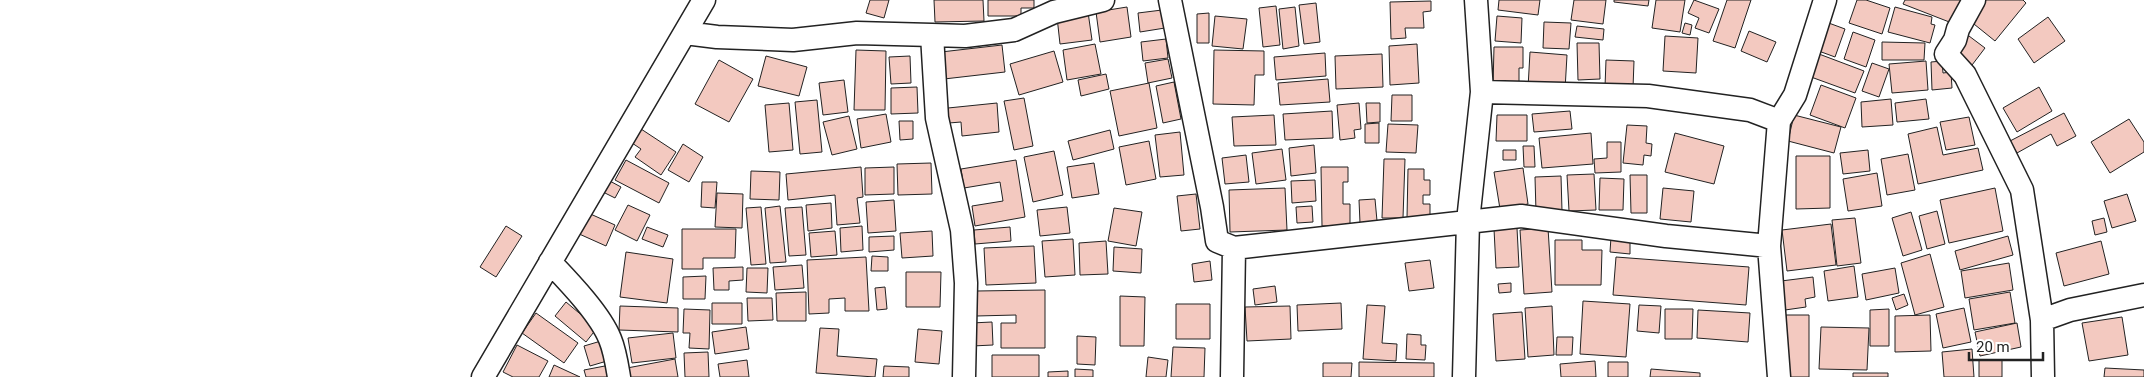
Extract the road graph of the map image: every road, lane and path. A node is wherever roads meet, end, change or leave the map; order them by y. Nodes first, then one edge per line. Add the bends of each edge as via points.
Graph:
1 (704, 0) edge
2 (1103, 0) edge
3 (1169, 0) edge
4 (1476, 0) edge
5 (1825, 0) edge
6 (1974, 0) edge
7 (685, 32) junction
8 (932, 35) junction
9 (1482, 92) junction
10 (1779, 121) junction
11 (1468, 221) junction
12 (1769, 246) junction
13 (1234, 248) junction
14 (550, 262) junction
15 (2144, 295) edge
16 (2042, 320) junction
17 (482, 377) edge
18 (620, 377) edge
19 (964, 377) edge
20 (1232, 377) edge
21 (1464, 377) edge
22 (1779, 377) edge
23 (2043, 377) edge

1 - 7 street
2 - 8 street via 1054,12 1014,30 965,36
3 - 13 street via 1217,241
4 - 9 street
5 - 10 street via 1795,95
6 - 16 street via 1946,54 1965,75 2022,190
7 - 8 street via 717,37 793,40 856,34
7 - 14 street
8 - 19 street via 937,118 962,230 966,283
9 - 10 street via 1648,96 1750,110
9 - 11 street
10 - 12 street
11 - 12 street via 1520,216
11 - 13 street
11 - 21 street
12 - 22 street
13 - 20 street
14 - 17 street
14 - 18 street via 570,282 603,326
15 - 16 street via 2070,310
16 - 23 street

